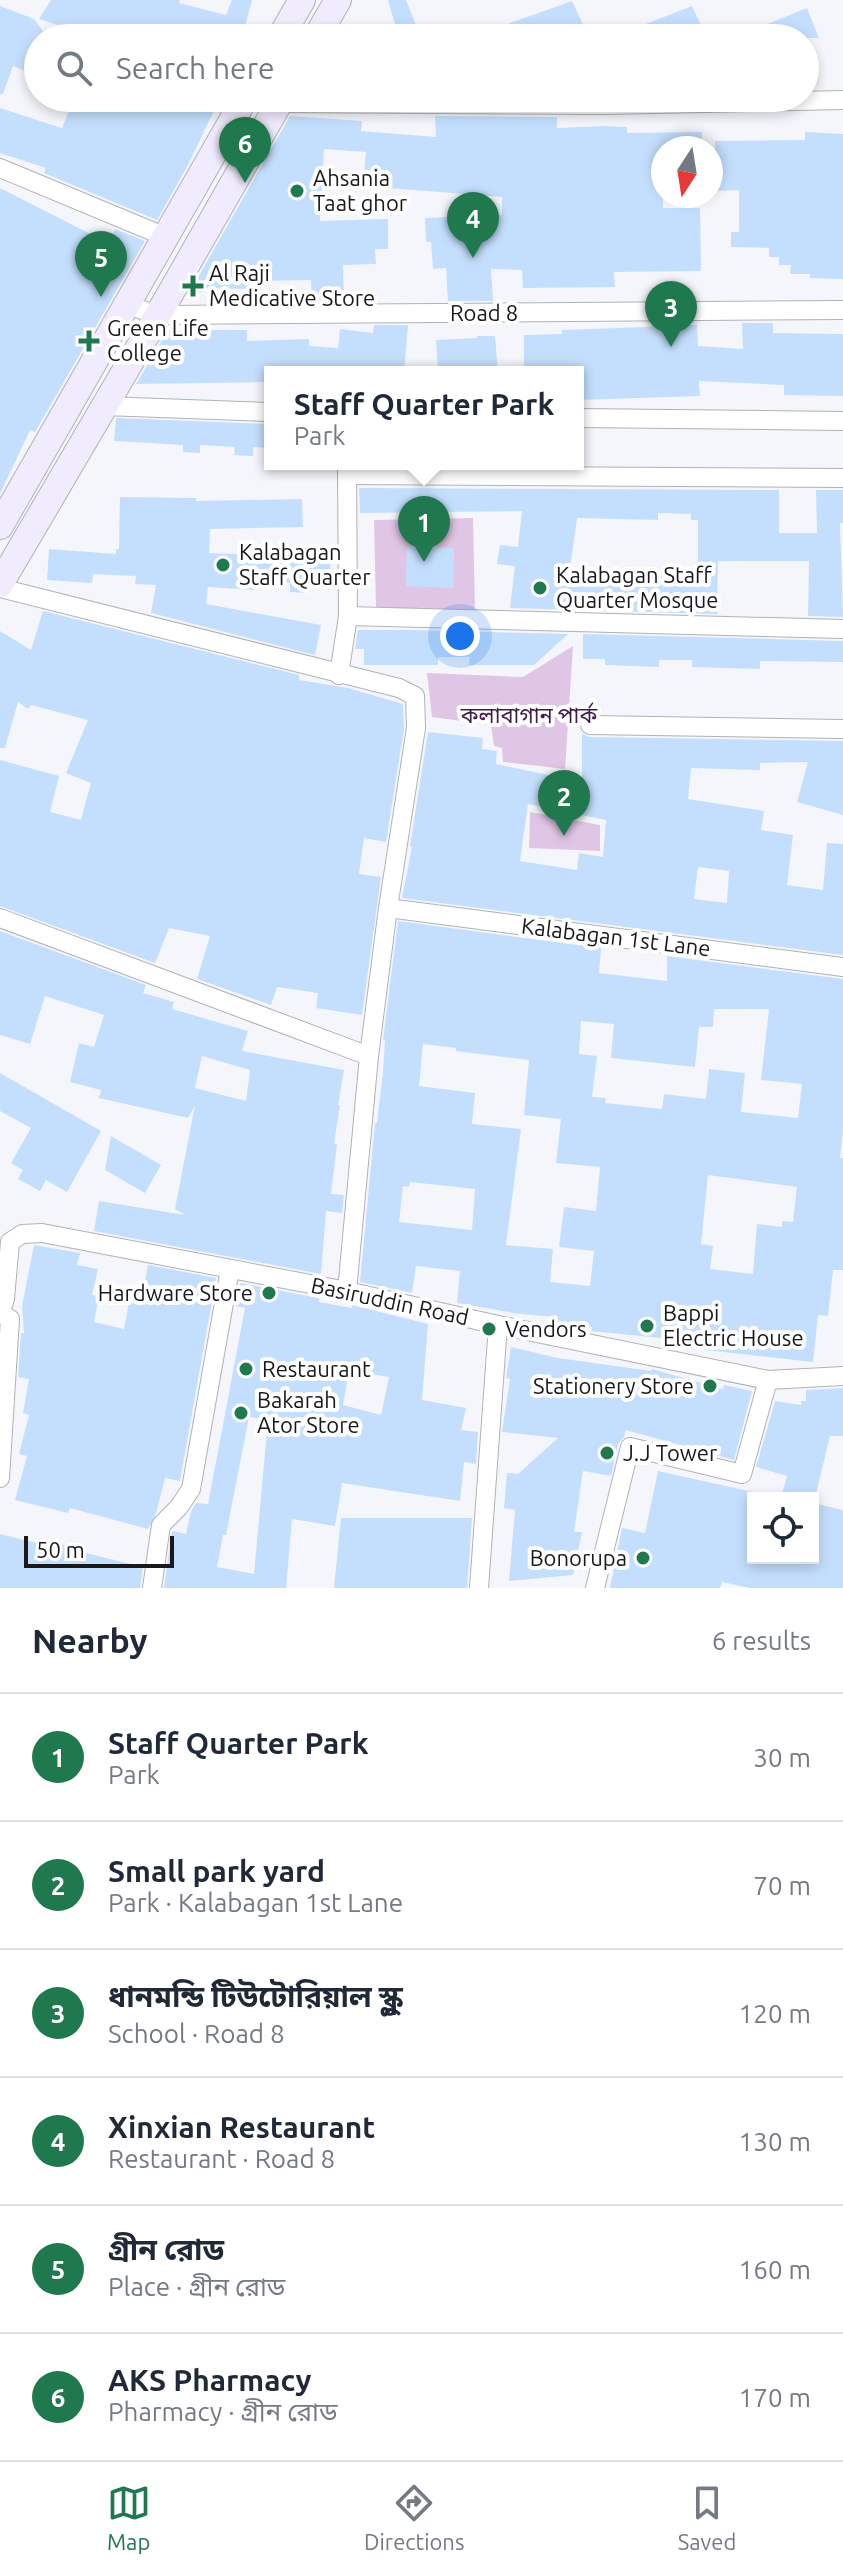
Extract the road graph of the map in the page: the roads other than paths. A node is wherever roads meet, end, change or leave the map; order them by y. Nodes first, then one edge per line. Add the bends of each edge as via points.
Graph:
1 (302, 0) edge
2 (338, 0) edge
3 (288, 24) edge
4 (324, 24) edge
5 (843, 100) edge
6 (819, 101) edge
7 (237, 112) edge
8 (267, 112) edge
9 (0, 168) edge
10 (166, 237) junction
11 (127, 305) junction
12 (843, 310) edge
13 (158, 315) junction
14 (104, 406) junction
15 (264, 412) edge
16 (584, 418) edge
17 (843, 421) edge
18 (347, 470) edge
19 (402, 470) edge
20 (843, 478) edge
21 (1, 522) edge
22 (0, 586) edge
23 (348, 616) junction
24 (843, 629) edge
25 (339, 675) junction
26 (590, 725) dead end
27 (843, 729) edge
28 (388, 908) junction
29 (0, 918) edge
30 (843, 967) edge
31 (369, 1056) junction
32 (230, 1269) junction
33 (347, 1291) junction
34 (0, 1313) edge
35 (498, 1325) junction
36 (843, 1376) edge
37 (768, 1380) junction
38 (0, 1478) edge
39 (152, 1588) edge
40 (479, 1588) edge
41 (595, 1588) edge

1 - 3 main road
2 - 4 main road
5 - 6 street
7 - 10 main road
8 - 13 main road
9 - 10 street
10 - 11 main road
11 - 13 street, Road 8
11 - 21 main road
12 - 13 street, Road 8
13 - 14 main road
14 - 15 street
14 - 22 main road
16 - 17 street
18 - 23 street
19 - 20 street
22 - 25 street
23 - 24 street
23 - 25 street
25 - 28 street via 415,696 416,728
26 - 27 street
28 - 30 street, Kalabagan 1st Lane
28 - 31 street
29 - 31 street
31 - 33 street
32 - 33 street, Basiruddin Road
32 - 34 street, Basiruddin Road via 42,1233 22,1234 10,1242
32 - 39 street via 191,1489 161,1525
33 - 35 street, Basiruddin Road
34 - 38 street via 10,1319
35 - 37 street, Basiruddin Road
35 - 40 street
36 - 37 street, Basiruddin Road
37 - 41 street via 742,1474 630,1447

